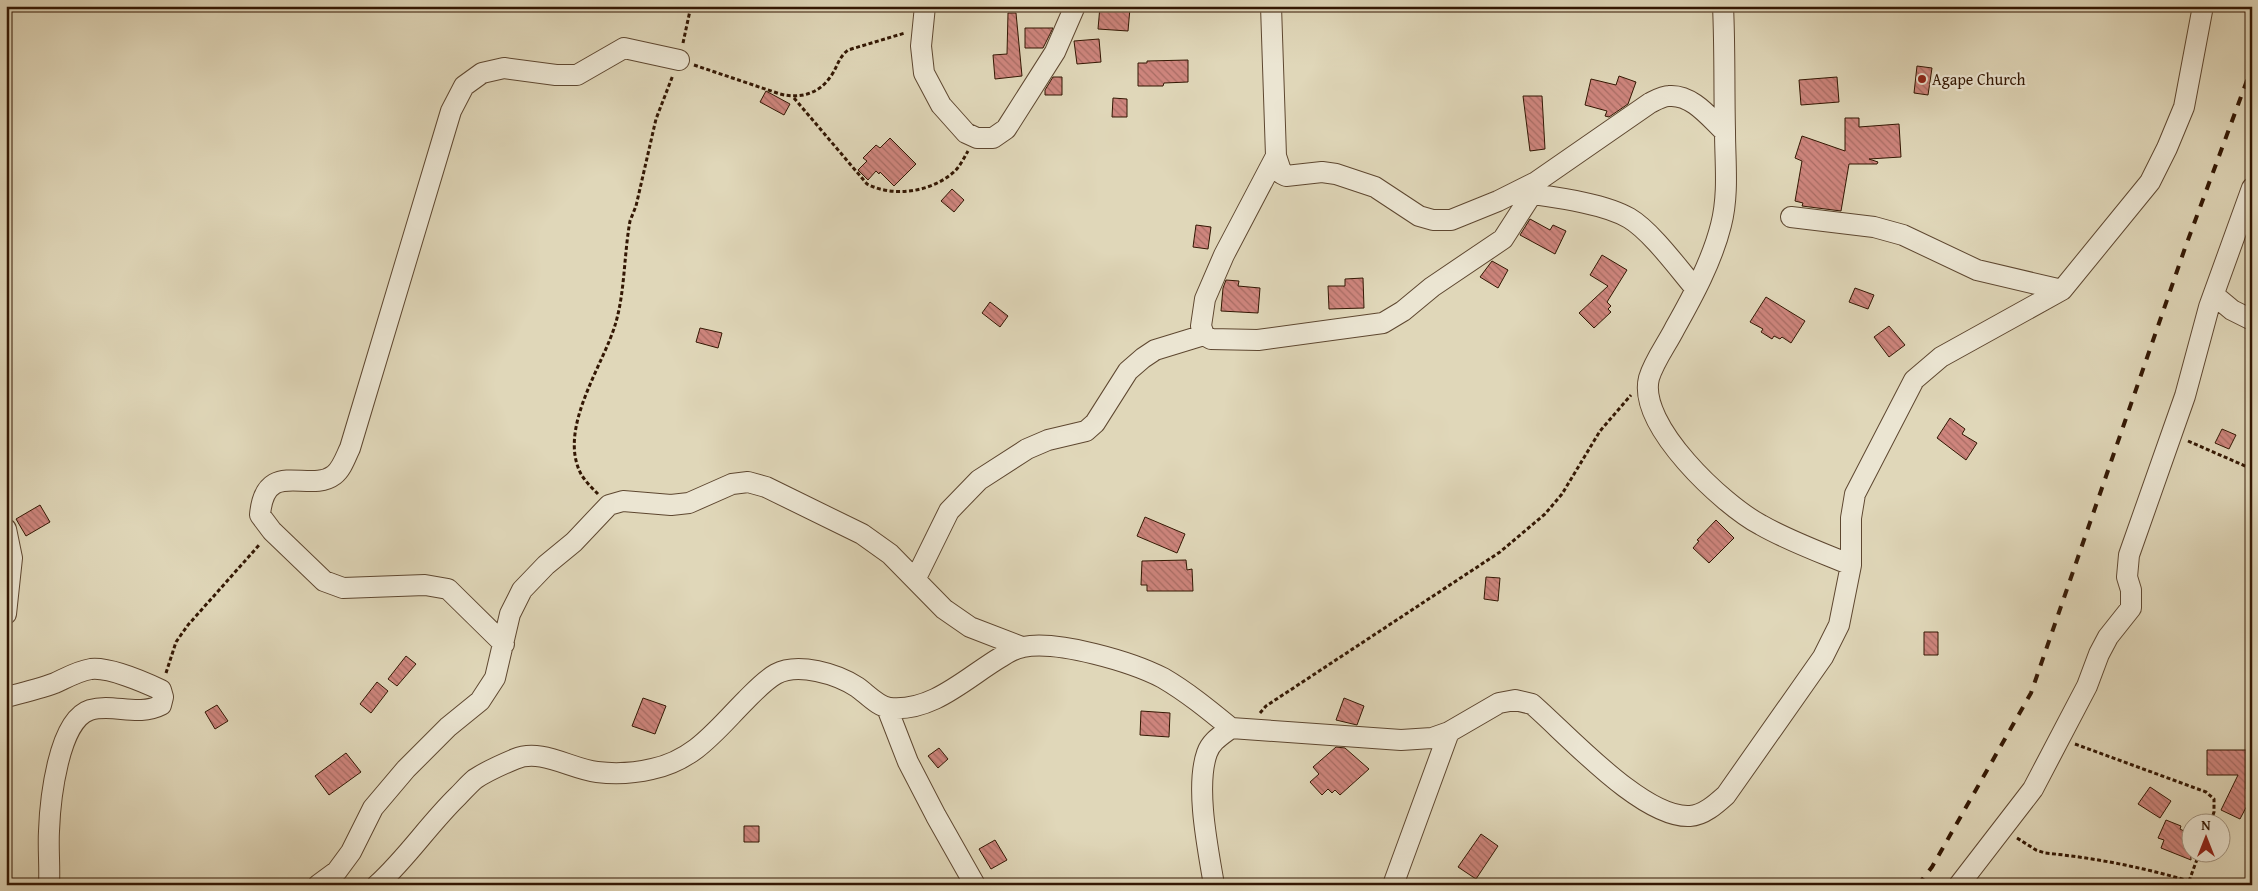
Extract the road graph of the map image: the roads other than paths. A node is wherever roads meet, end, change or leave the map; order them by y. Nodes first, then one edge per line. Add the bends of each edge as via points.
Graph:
1 (925, 6) edge
2 (1075, 6) edge
3 (1271, 6) edge
4 (1722, 6) edge
5 (2203, 6) edge
6 (679, 60) road end
7 (1725, 132) junction
8 (1276, 156) junction
9 (1534, 188) junction
10 (2252, 188) edge
11 (1791, 217) dead end
12 (1696, 288) junction
13 (2062, 290) junction
14 (2214, 295) junction
15 (2252, 320) edge
16 (1204, 335) junction
17 (6, 528) edge
18 (1850, 565) junction
19 (916, 578) junction
20 (6, 614) edge
21 (504, 644) junction
22 (1022, 647) junction
23 (6, 697) edge
24 (888, 708) junction
25 (1231, 728) junction
26 (1448, 732) junction
27 (49, 885) edge
28 (318, 885) edge
29 (377, 885) edge
30 (975, 885) edge
31 (1214, 885) edge
32 (1393, 885) edge
33 (1959, 885) edge

1 - 2 street via 921,46 924,73 941,105 966,133 977,138 993,138 1006,129 1055,52
3 - 8 street
4 - 7 street via 1726,66
5 - 13 street via 2184,106 2167,148 2150,182
6 - 21 street via 624,48 577,75 504,68 482,73 464,86 451,111 350,448 334,475 272,485 261,499 260,515 272,531 324,581 343,588 425,585 448,589
7 - 9 street via 1683,97 1668,96 1650,103
7 - 12 street via 1727,174 1722,224
8 - 9 street via 1280,171 1286,176 1322,172 1336,174 1375,187 1419,216 1433,220 1451,220
8 - 16 street via 1224,255 1205,299 1201,326
9 - 12 street via 1630,218
9 - 16 street via 1503,239 1383,323 1258,340 1218,339
10 - 14 street
11 - 13 street via 1874,227 1903,235 1977,270
12 - 18 street via 1650,377 1648,388 1659,425 1676,452 1720,496 1759,525
13 - 18 street via 1940,357 1914,380 1855,494
14 - 15 street via 2232,310
14 - 33 street via 2185,396 2129,555 2127,577 2132,590 2131,608 2108,637 2087,686 2033,788
16 - 19 street via 1155,350 1143,358 1128,371 1095,423 1086,431 1027,449 979,480 949,511
17 - 20 street via 12,558
18 - 26 street via 1839,625 1823,657 1726,795 1706,811 1690,816 1672,813 1641,798 1612,779 1532,704 1515,700 1499,703
19 - 21 street via 862,534 766,486 748,482 732,484 689,503 671,505 624,500 609,505 522,590 510,614
19 - 22 street via 944,609 970,627
21 - 28 street via 495,678 480,701 448,727 406,769 373,808 351,852 337,871
22 - 24 street via 1002,656 942,696 914,706
22 - 25 street via 1050,646 1109,658 1161,677 1199,701
23 - 27 street via 92,669 161,690 163,697 162,705 152,710 90,710 77,718 72,726 61,750 52,800
24 - 29 street via 837,677 792,669 776,674 764,683 695,752 670,764 650,770 597,772 544,757 518,757 475,779
24 - 30 street via 908,762
25 - 26 street via 1401,740 1432,738
25 - 31 street via 1215,739 1207,752 1202,781
26 - 32 street

